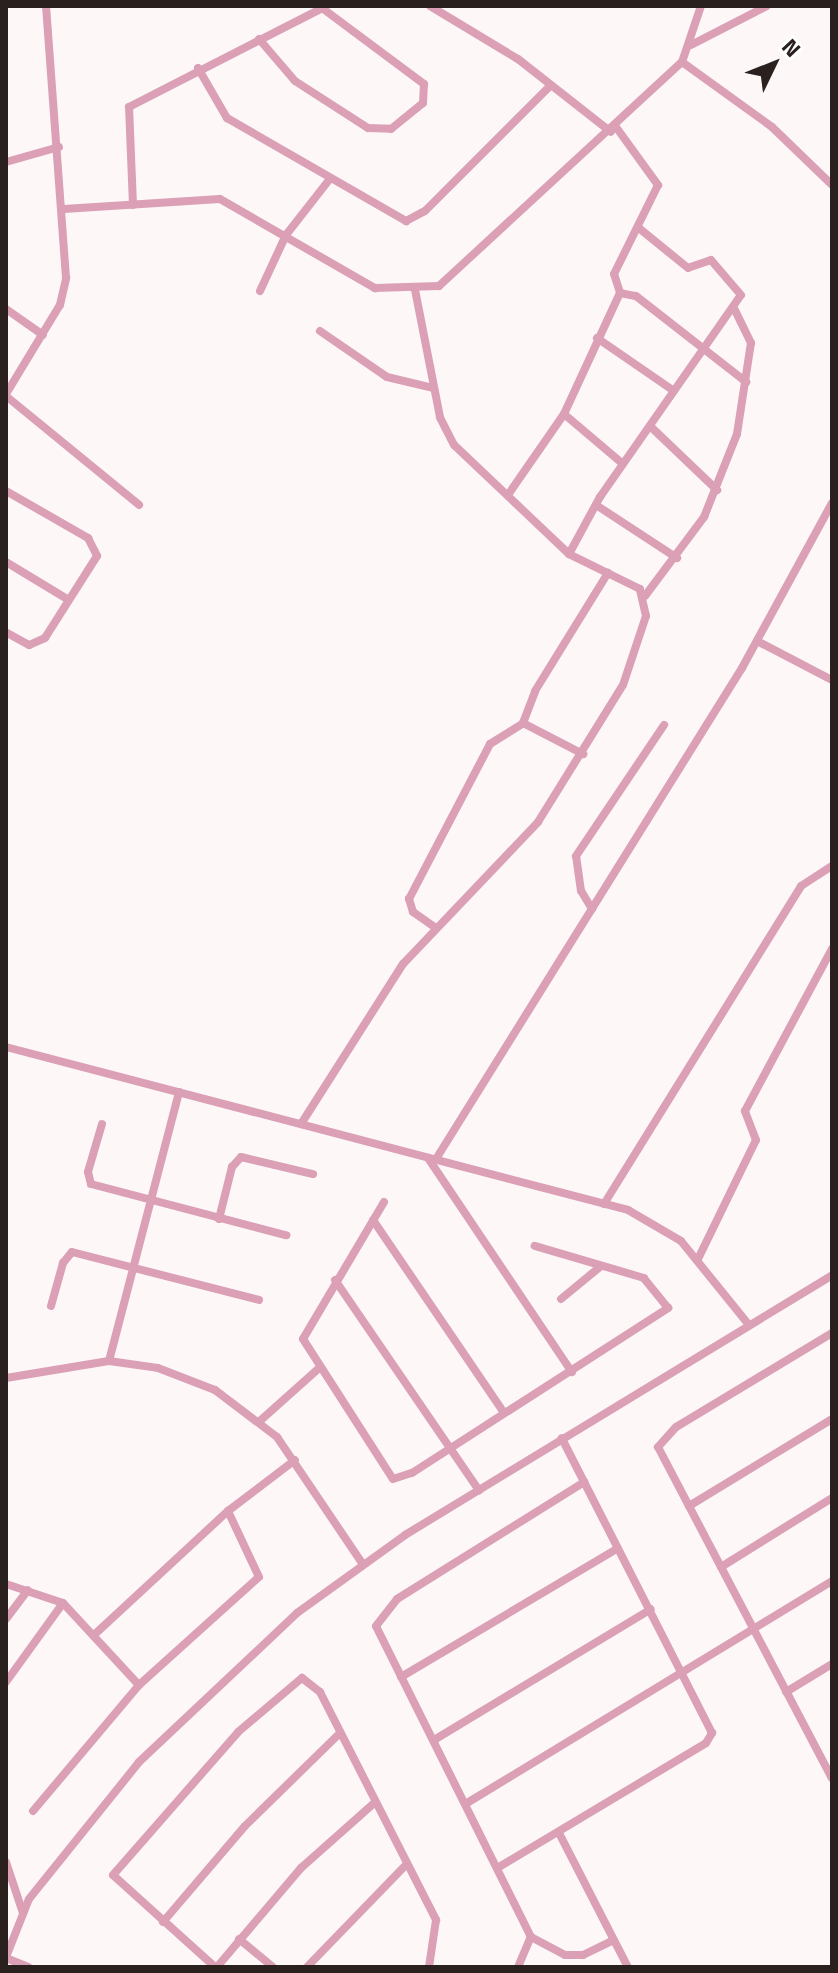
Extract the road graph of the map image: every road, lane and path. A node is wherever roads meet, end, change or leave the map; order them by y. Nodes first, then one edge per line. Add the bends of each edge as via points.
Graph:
1 (46, 6) edge
2 (430, 6) edge
3 (767, 6) edge
4 (324, 7) edge
5 (702, 7) edge
6 (259, 39) junction
7 (691, 45) junction
8 (682, 62) junction
9 (198, 68) junction
10 (551, 85) junction
11 (613, 130) junction
12 (59, 147) junction
13 (6, 162) edge
14 (329, 180) junction
15 (832, 185) edge
16 (133, 205) junction
17 (64, 209) junction
18 (640, 229) junction
19 (286, 235) junction
20 (415, 290) junction
21 (260, 291) dead end
22 (620, 293) junction
23 (734, 308) junction
24 (6, 309) edge
25 (320, 331) dead end
26 (43, 335) junction
27 (597, 338) junction
28 (702, 351) junction
29 (746, 382) junction
30 (433, 388) junction
31 (674, 391) junction
32 (6, 395) edge
33 (564, 414) junction
34 (650, 426) junction
35 (623, 464) junction
36 (717, 490) junction
37 (6, 491) edge
38 (510, 492) junction
39 (832, 503) edge
40 (139, 505) dead end
41 (596, 505) junction
42 (569, 554) junction
43 (677, 558) junction
44 (6, 562) edge
45 (608, 573) junction
46 (645, 596) junction
47 (67, 599) junction
48 (6, 632) edge
49 (757, 641) junction
50 (832, 680) edge
51 (523, 723) junction
52 (664, 725) dead end
53 (583, 754) junction
54 (832, 866) edge
55 (592, 909) junction
56 (436, 928) junction
57 (832, 949) edge
58 (6, 1047) edge
59 (179, 1092) junction
60 (102, 1124) dead end
61 (301, 1124) junction
62 (432, 1158) junction
63 (313, 1174) dead end
64 (152, 1201) junction
65 (384, 1202) dead end
66 (604, 1204) junction
67 (219, 1219) junction
68 (373, 1220) junction
69 (286, 1235) dead end
70 (535, 1246) dead end
71 (698, 1259) junction
72 (601, 1266) junction
73 (135, 1267) junction
74 (832, 1275) edge
75 (335, 1280) junction
76 (561, 1299) dead end
77 (259, 1300) dead end
78 (51, 1306) dead end
79 (749, 1325) junction
80 (832, 1333) edge
81 (109, 1361) junction
82 (317, 1370) junction
83 (572, 1372) junction
84 (6, 1378) edge
85 (504, 1413) junction
86 (832, 1419) edge
87 (261, 1420) junction
88 (562, 1438) junction
89 (449, 1448) junction
90 (295, 1460) junction
91 (584, 1482) junction
92 (479, 1490) junction
93 (832, 1498) edge
94 (689, 1506) junction
95 (228, 1511) junction
96 (618, 1548) junction
97 (362, 1563) junction
98 (721, 1567) junction
99 (832, 1581) edge
100 (6, 1584) edge
101 (28, 1590) junction
102 (63, 1603) junction
103 (651, 1609) junction
104 (6, 1619) edge
105 (753, 1629) junction
106 (94, 1635) junction
107 (832, 1664) edge
108 (682, 1672) junction
109 (401, 1677) junction
110 (6, 1682) edge
111 (139, 1685) junction
112 (786, 1692) junction
113 (337, 1736) junction
114 (434, 1740) junction
115 (832, 1778) edge
116 (467, 1803) junction
117 (373, 1804) junction
118 (33, 1811) dead end
119 (559, 1833) junction
120 (6, 1862) edge
121 (406, 1865) junction
122 (499, 1867) junction
123 (23, 1913) junction
124 (163, 1922) junction
125 (531, 1937) junction
126 (239, 1939) junction
127 (614, 1940) junction
128 (6, 1958) edge
129 (28, 1967) edge
130 (216, 1967) edge
131 (273, 1967) edge
132 (307, 1967) edge
133 (429, 1967) edge
134 (518, 1967) edge
135 (628, 1967) edge

1 - 12 street
2 - 10 street
3 - 7 street
4 - 6 street
4 - 6 street via 424,84 423,103 391,129 368,128 295,81
5 - 7 street
6 - 9 street
7 - 8 street
8 - 11 street
8 - 15 street via 772,127
9 - 14 street via 227,118
9 - 16 street via 129,107
10 - 11 street
10 - 14 street via 414,219 388,216
11 - 18 street via 658,185
11 - 20 street via 449,282
12 - 13 street
12 - 17 street
14 - 19 street
16 - 17 street
16 - 19 street via 220,199
17 - 26 street via 64,294
18 - 22 street via 614,274
18 - 23 street via 688,268 711,260 740,290
19 - 20 street via 375,288
19 - 21 street
20 - 30 street
22 - 27 street
22 - 28 street via 636,296
23 - 28 street
23 - 29 street via 751,343
24 - 26 street
25 - 30 street via 387,377
26 - 32 street
27 - 31 street
27 - 33 street
28 - 29 street
28 - 31 street
29 - 36 street via 737,434
30 - 38 street via 445,428 466,462
31 - 34 street
32 - 40 street
33 - 35 street
33 - 38 street
34 - 35 street
34 - 36 street
35 - 41 street
36 - 43 street
37 - 47 street via 95,547 97,556
38 - 42 street
39 - 49 street
41 - 42 street
41 - 43 street
42 - 45 street
43 - 46 street
44 - 47 street
45 - 46 street
45 - 51 street via 535,691
46 - 53 street via 643,632 623,685
47 - 48 street via 36,644
49 - 50 street
49 - 55 street
51 - 53 street
51 - 56 street via 485,749 409,899 413,912
52 - 55 street via 576,856 581,891
53 - 56 street via 511,855
54 - 66 street via 801,886
55 - 62 street
56 - 61 street via 403,964
57 - 71 street via 745,1111 756,1140
58 - 59 street
59 - 61 street
59 - 64 street
60 - 64 street via 88,1172 91,1184
61 - 62 street
62 - 66 street
62 - 83 street
63 - 67 street via 241,1157 232,1167
64 - 67 street
64 - 73 street
65 - 68 street
66 - 71 street via 648,1217
67 - 69 street
68 - 75 street
68 - 85 street
70 - 72 street
71 - 79 street
72 - 76 street
72 - 83 street via 644,1278 668,1308
73 - 77 street
73 - 78 street via 72,1252 63,1263
73 - 81 street
74 - 79 street
75 - 82 street via 304,1330 304,1347
75 - 89 street
79 - 88 street
80 - 94 street via 660,1441 659,1453
81 - 84 street
81 - 87 street via 187,1377
82 - 87 street
82 - 89 street via 393,1479
83 - 85 street
85 - 89 street
86 - 94 street
87 - 90 street
88 - 91 street
88 - 92 street
89 - 92 street
90 - 95 street
90 - 97 street
91 - 96 street
91 - 109 street via 385,1609 376,1626
92 - 97 street
93 - 98 street
94 - 98 street
95 - 106 street
95 - 111 street via 259,1577
96 - 103 street
96 - 109 street
97 - 123 street via 265,1641 139,1762
98 - 105 street
99 - 105 street
100 - 101 street
101 - 102 street
101 - 104 street
102 - 106 street
102 - 110 street
103 - 108 street
103 - 114 street
105 - 108 street
105 - 112 street
106 - 111 street
107 - 112 street
108 - 116 street
108 - 119 street via 711,1726 709,1739
109 - 114 street
111 - 118 street
112 - 115 street
113 - 117 street
113 - 124 street via 245,1826
113 - 124 street via 308,1678 296,1680 238,1732 115,1871 118,1886
114 - 116 street
116 - 122 street
117 - 121 street
117 - 126 street via 301,1868
119 - 122 street
119 - 127 street
120 - 123 street
121 - 132 street
121 - 133 street via 438,1930
122 - 125 street
123 - 128 street
124 - 130 street
125 - 127 street via 565,1955 583,1955
125 - 134 street
126 - 130 street
126 - 131 street
127 - 135 street
128 - 129 street

